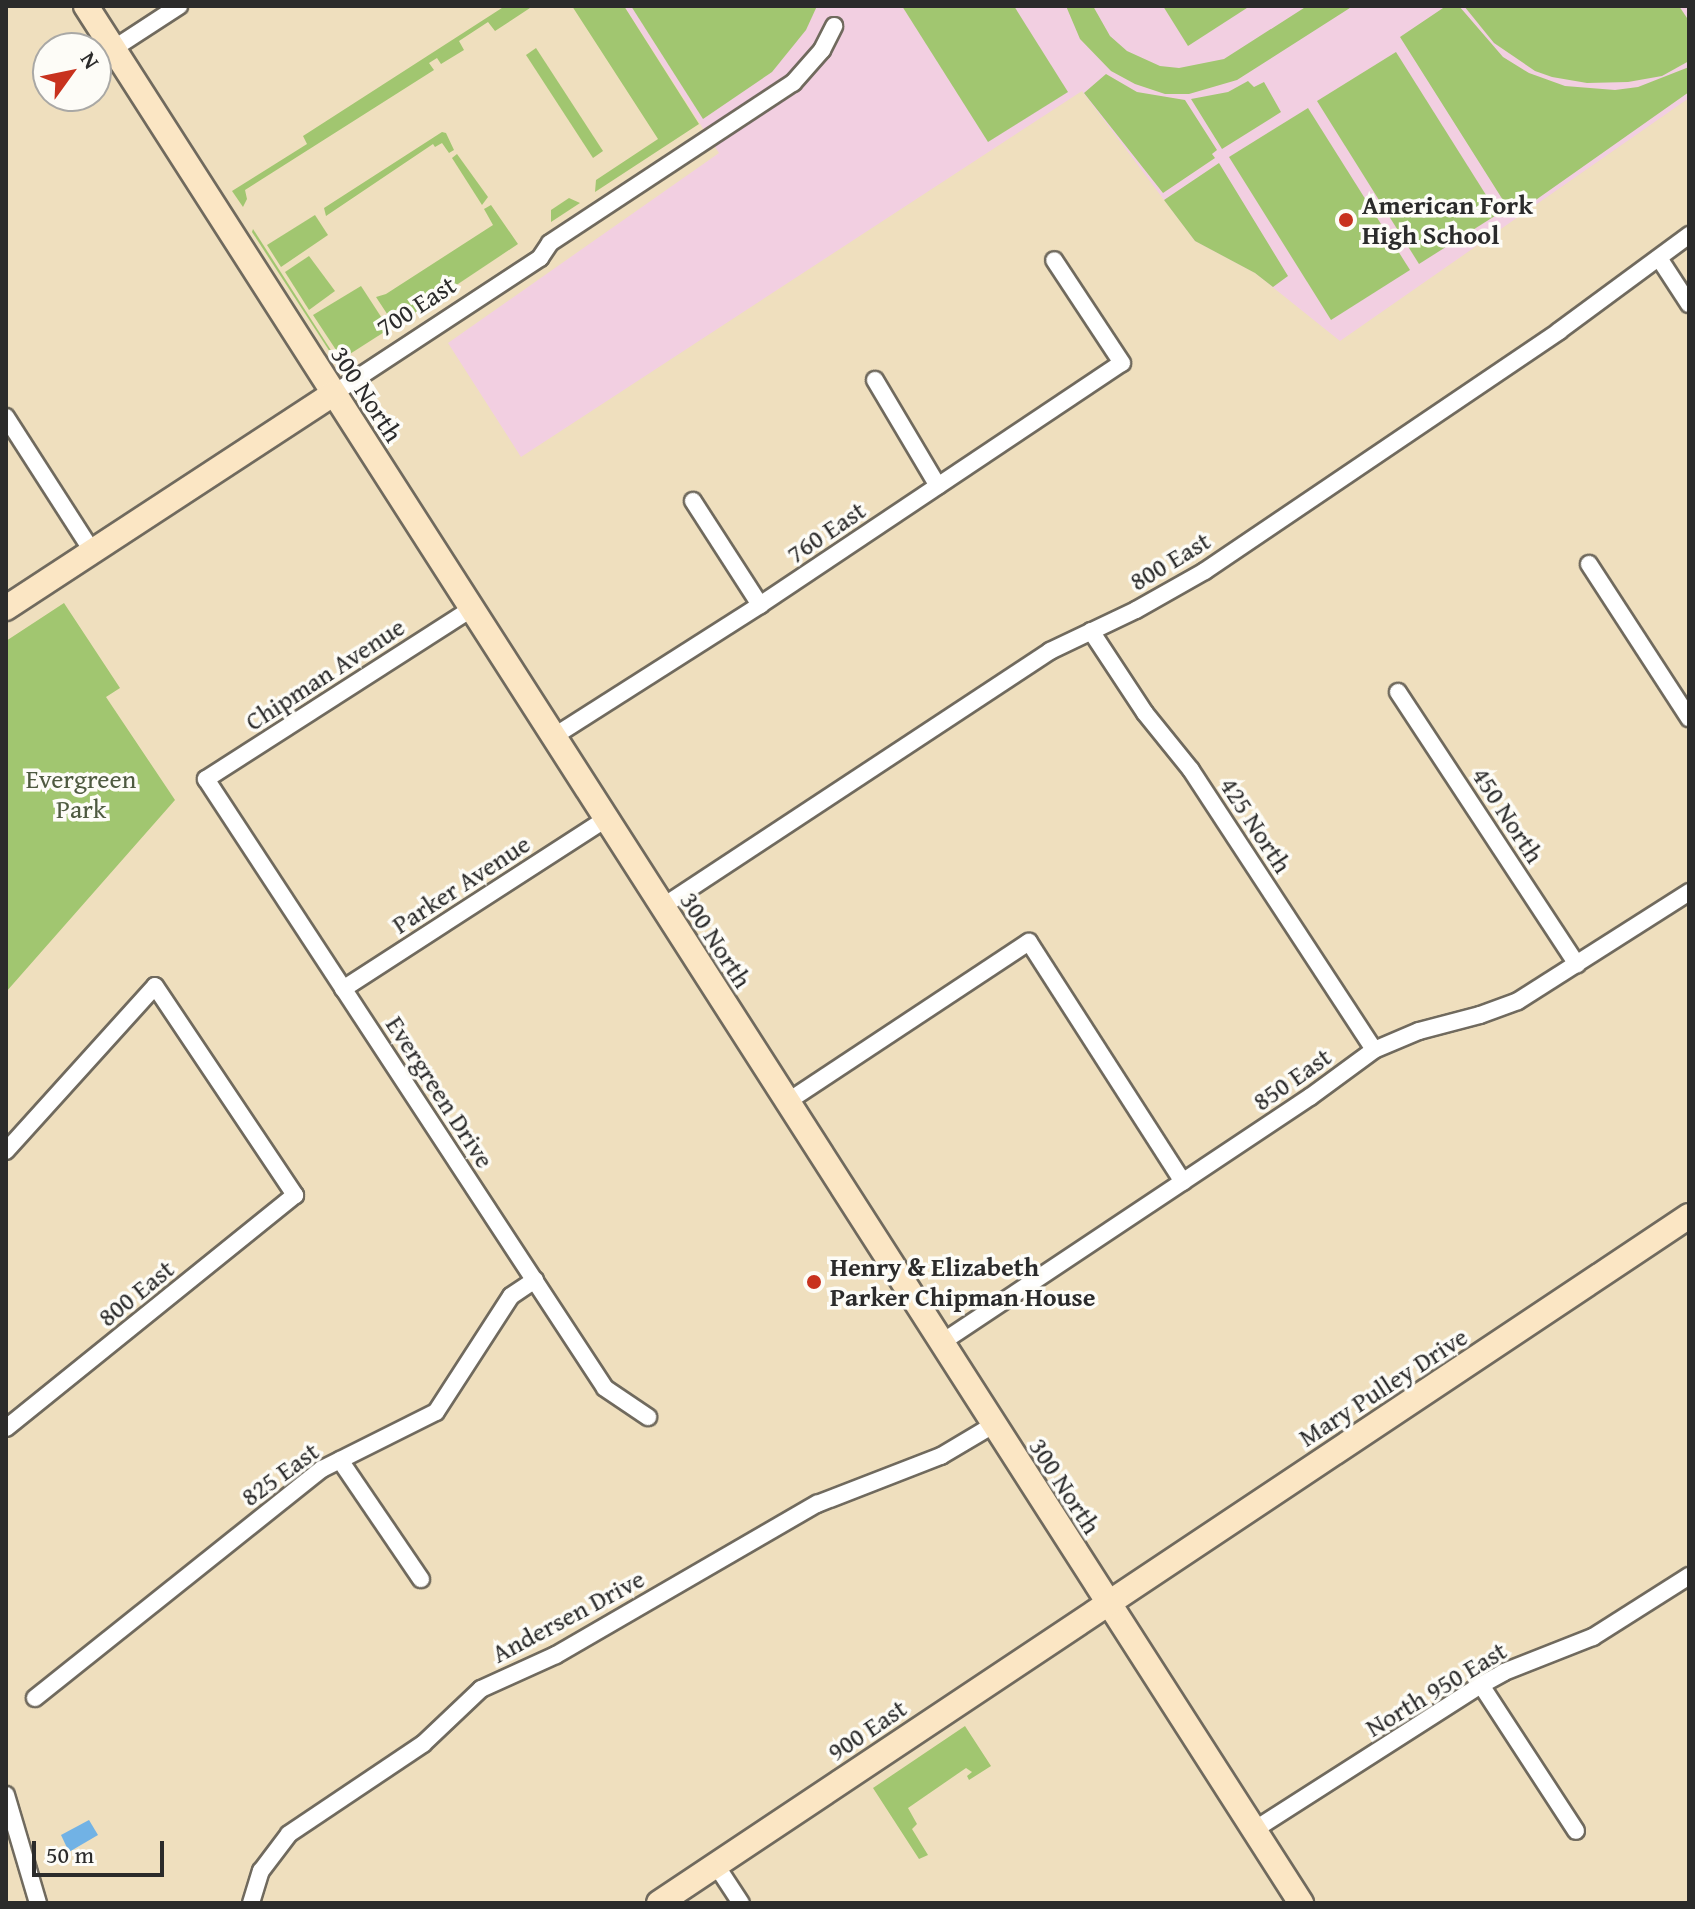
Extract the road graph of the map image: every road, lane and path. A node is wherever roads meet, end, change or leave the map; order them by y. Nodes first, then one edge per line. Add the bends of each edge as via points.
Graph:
1 (86, 6) edge
2 (179, 6) edge
3 (834, 26) dead end
4 (113, 49) junction
5 (1689, 235) edge
6 (1659, 258) junction
7 (1054, 260) dead end
8 (1689, 304) edge
9 (875, 380) dead end
10 (333, 394) junction
11 (6, 417) edge
12 (938, 486) junction
13 (693, 501) dead end
14 (92, 551) junction
15 (1589, 564) dead end
16 (760, 605) junction
17 (6, 608) edge
18 (471, 609) junction
19 (1091, 631) junction
20 (1398, 692) dead end
21 (1689, 718) edge
22 (553, 737) junction
23 (206, 779) joint
24 (606, 819) junction
25 (1689, 892) edge
26 (662, 907) junction
27 (1577, 965) junction
28 (343, 989) junction
29 (1374, 1050) junction
30 (787, 1102) junction
31 (6, 1151) edge
32 (1183, 1182) junction
33 (1689, 1216) edge
34 (535, 1280) junction
35 (941, 1343) junction
36 (648, 1417) dead end
37 (993, 1425) junction
38 (6, 1428) edge
39 (340, 1460) junction
40 (1689, 1576) edge
41 (421, 1579) dead end
42 (1107, 1603) junction
43 (1481, 1685) junction
44 (35, 1698) dead end
45 (6, 1795) edge
46 (1254, 1830) junction
47 (1576, 1831) dead end
48 (716, 1865) junction
49 (38, 1903) edge
50 (251, 1903) edge
51 (659, 1903) edge
52 (741, 1903) edge
53 (1301, 1903) edge

1 - 4 street, 300 North
2 - 4 street
3 - 10 street, 700 East via 822,50 793,83
4 - 10 street, 300 North
5 - 6 street, 800 East
6 - 8 street
6 - 19 street, 800 East via 1205,571
7 - 12 street, 760 East via 1122,363
9 - 12 street
10 - 14 street, 700 East
10 - 18 street, 300 North
11 - 14 street
12 - 16 street, 760 East
13 - 16 street
14 - 17 street, 700 East
15 - 21 street
16 - 22 street, 760 East
18 - 22 street, 300 North
18 - 23 street, Chipman Avenue
19 - 26 street, 800 East via 1050,651
19 - 29 street, 425 North via 1145,713 1191,770
20 - 27 street, 450 North
22 - 24 street, 300 North
23 - 28 street, Evergreen Drive
24 - 26 street, 300 North
24 - 28 street, Parker Avenue
25 - 27 street, 850 East
26 - 30 street, 300 North
27 - 29 street, 850 East via 1508,1005
28 - 34 street, Evergreen Drive
29 - 32 street, 850 East
30 - 32 street via 1029,942
30 - 35 street, 300 North
31 - 38 street, 800 East via 155,986 295,1195
32 - 35 street, 850 East
33 - 42 street, Mary Pulley Drive
34 - 36 street, Evergreen Drive via 605,1388
34 - 39 street, 825 East via 511,1296 436,1412
35 - 37 street, 300 North
37 - 42 street, 300 North
37 - 50 street, Andersen Drive via 930,1460 817,1504 556,1655 481,1689 423,1744 289,1834 261,1871
39 - 41 street
39 - 44 street, 825 East
40 - 43 street, North 950 East via 1593,1637
42 - 46 street, 300 North
42 - 48 street, 900 East
43 - 46 street, North 950 East
43 - 47 street
45 - 49 street
46 - 53 street, 300 North
48 - 51 street, 900 East
48 - 52 street

